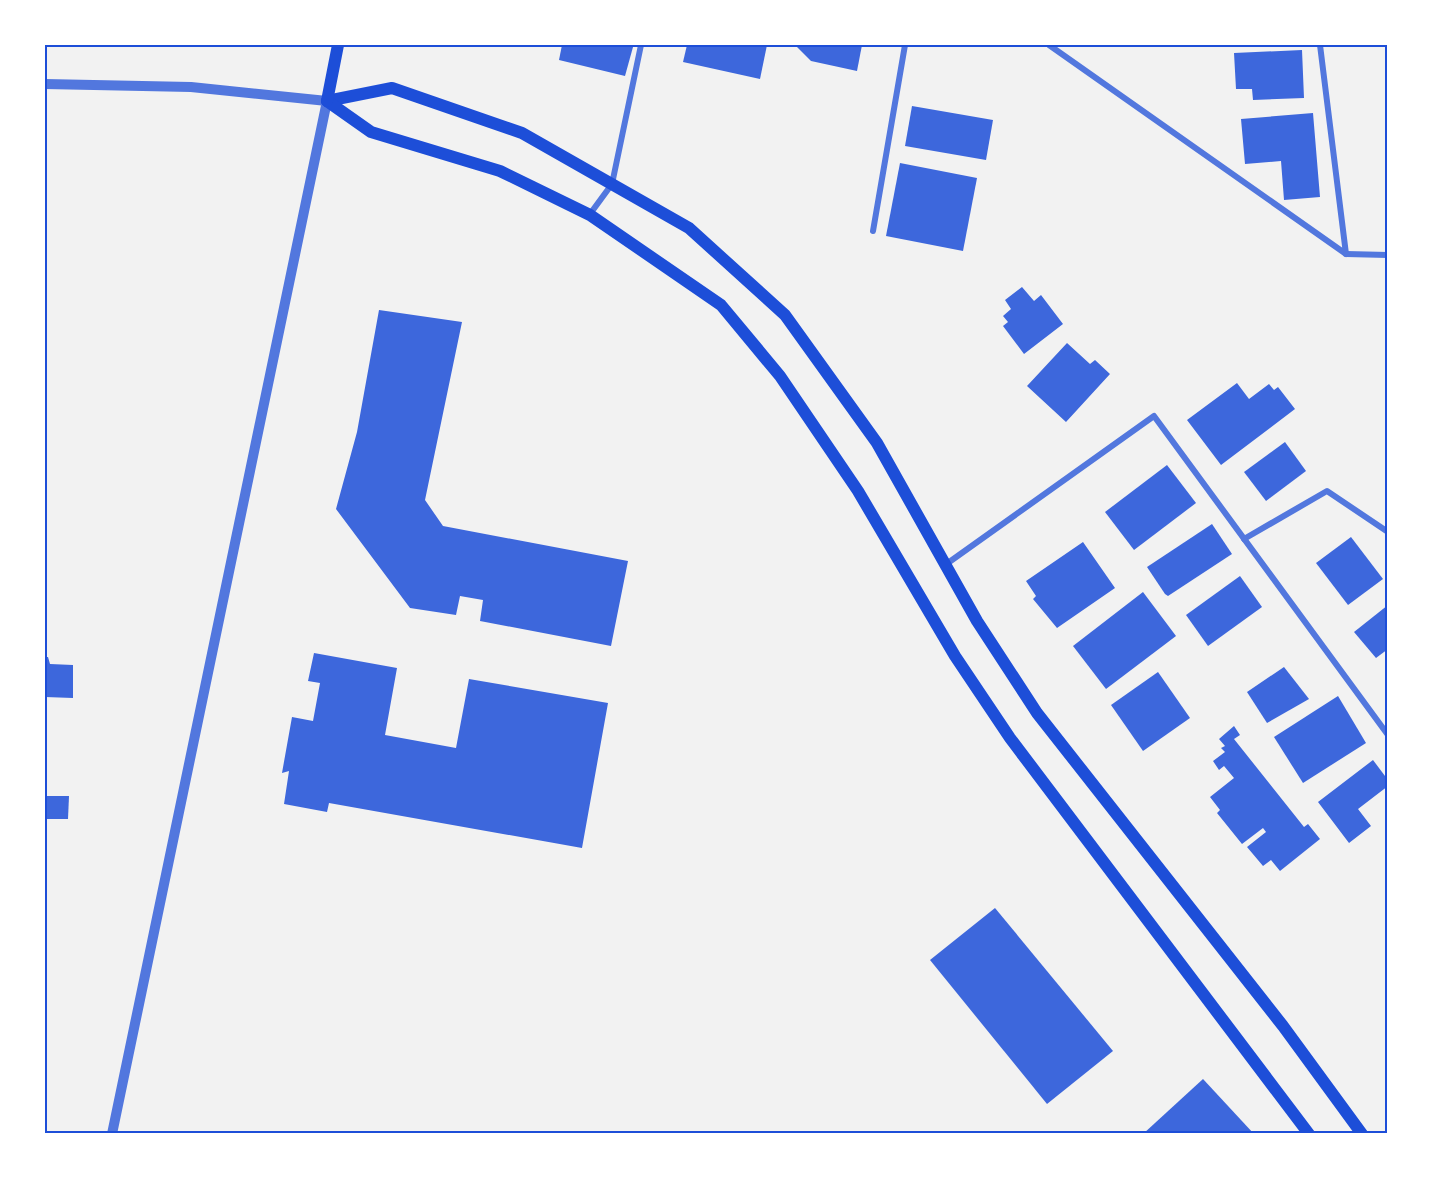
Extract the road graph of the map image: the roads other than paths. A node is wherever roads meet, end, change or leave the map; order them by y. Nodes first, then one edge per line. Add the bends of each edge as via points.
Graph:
1 (338, 45) edge
2 (641, 45) edge
3 (905, 45) edge
4 (1049, 45) edge
5 (1320, 45) edge
6 (45, 84) edge
7 (327, 101) junction
8 (612, 184) junction
9 (590, 215) junction
10 (873, 231) dead end
11 (1346, 254) junction
12 (1388, 255) edge
13 (1388, 532) edge
14 (1244, 539) junction
15 (945, 565) junction
16 (1388, 735) edge
17 (112, 1134) edge
18 (1309, 1134) edge
19 (1362, 1134) edge

1 - 7 main road
2 - 8 street
3 - 10 street
4 - 11 street
5 - 11 street
6 - 7 street via 191,87
7 - 8 main road via 392,88 522,133
7 - 9 main road via 371,132 500,171
7 - 17 street
8 - 9 street
8 - 15 main road via 689,228 785,315 877,443
9 - 18 main road via 721,305 780,376 858,491 955,656 1010,738
11 - 12 street
13 - 14 street via 1327,491
14 - 15 street via 1154,416
14 - 16 street
15 - 19 main road via 1037,713 1283,1026

